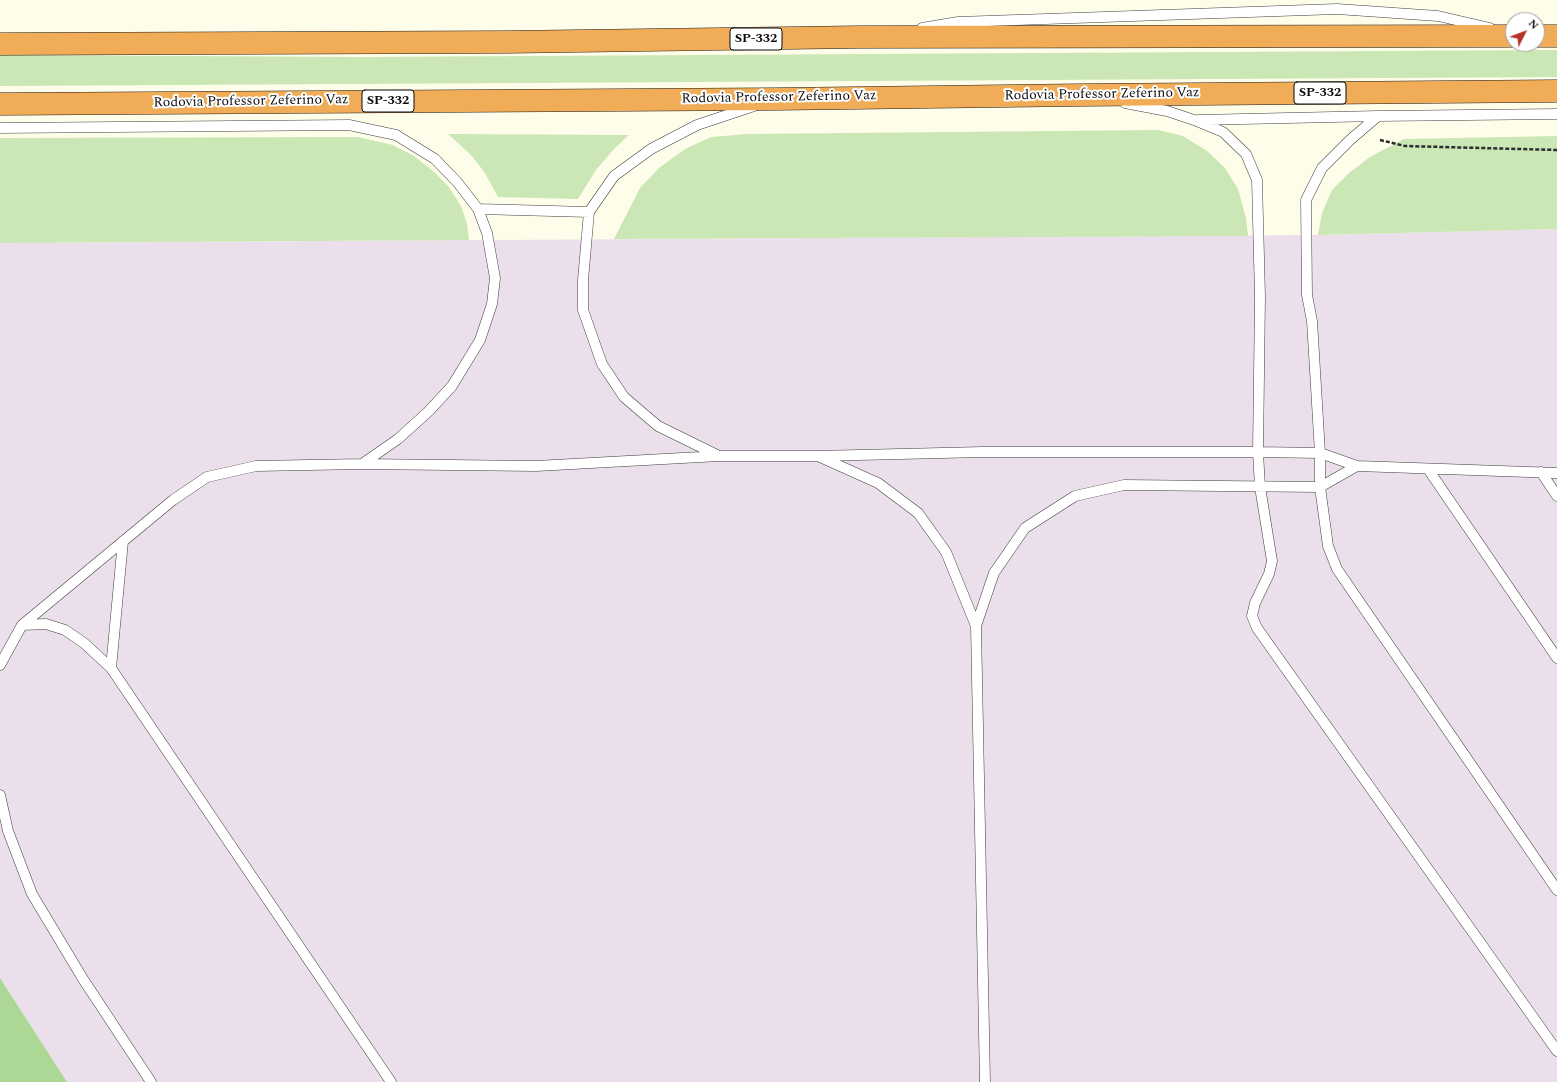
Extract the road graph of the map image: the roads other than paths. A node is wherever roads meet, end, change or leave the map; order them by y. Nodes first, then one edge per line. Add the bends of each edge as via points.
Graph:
1 (1505, 35) edge
2 (1545, 36) edge
3 (1557, 36) edge
4 (0, 44) edge
5 (1557, 91) edge
6 (1082, 95) junction
7 (776, 99) junction
8 (0, 104) edge
9 (1557, 114) edge
10 (1378, 116) junction
11 (1194, 120) junction
12 (0, 128) edge
13 (478, 210) junction
14 (588, 212) junction
15 (1258, 452) junction
16 (1320, 453) junction
17 (719, 456) junction
18 (817, 456) junction
19 (362, 464) junction
20 (1358, 466) junction
21 (1428, 469) junction
22 (1541, 472) junction
23 (1557, 473) edge
24 (1260, 487) junction
25 (1320, 487) junction
26 (1557, 496) edge
27 (123, 541) junction
28 (22, 625) junction
29 (976, 626) junction
30 (1557, 658) edge
31 (0, 665) edge
32 (111, 668) junction
33 (0, 795) edge
34 (1557, 890) edge
35 (1557, 1051) edge
36 (151, 1082) edge
37 (391, 1082) edge
38 (985, 1082) edge

1 - 4 highway, SP-332
2 - 3 highway
5 - 6 highway, Rodovia Professor Zeferino Vaz / SP-332
6 - 7 highway, Rodovia Professor Zeferino Vaz / SP-332
6 - 11 lane via 1167,111
7 - 8 highway, Rodovia Professor Zeferino Vaz / SP-332
7 - 14 lane via 697,125 651,149 614,176
9 - 10 lane
10 - 11 lane
10 - 16 lane via 1322,168 1306,200 1307,294 1312,321
11 - 15 lane via 1223,132 1246,154 1257,180 1260,296
12 - 13 lane via 349,125 396,135 435,159 458,183
13 - 14 lane
13 - 19 lane via 487,233 495,278 492,304 480,340 452,386 429,411 398,439
14 - 17 lane via 583,310 602,364 624,397 658,426
15 - 16 lane
15 - 18 lane via 983,452
15 - 24 lane
16 - 20 lane
16 - 25 lane
17 - 18 lane
17 - 19 lane via 536,466
18 - 29 lane via 878,483 918,513 946,552
19 - 27 lane via 256,466 207,477 173,500
20 - 21 lane
20 - 25 lane
21 - 22 lane
21 - 30 lane
22 - 23 lane
22 - 26 lane
24 - 25 lane
24 - 29 lane via 1124,484 1075,496 1025,528 994,573
24 - 35 lane via 1272,561 1252,616 1257,628
25 - 34 lane via 1328,546 1337,569
27 - 28 lane
27 - 32 lane
28 - 31 lane
28 - 32 lane via 46,624 66,630
29 - 38 lane
32 - 37 lane
33 - 36 lane via 8,831 32,894 83,979

